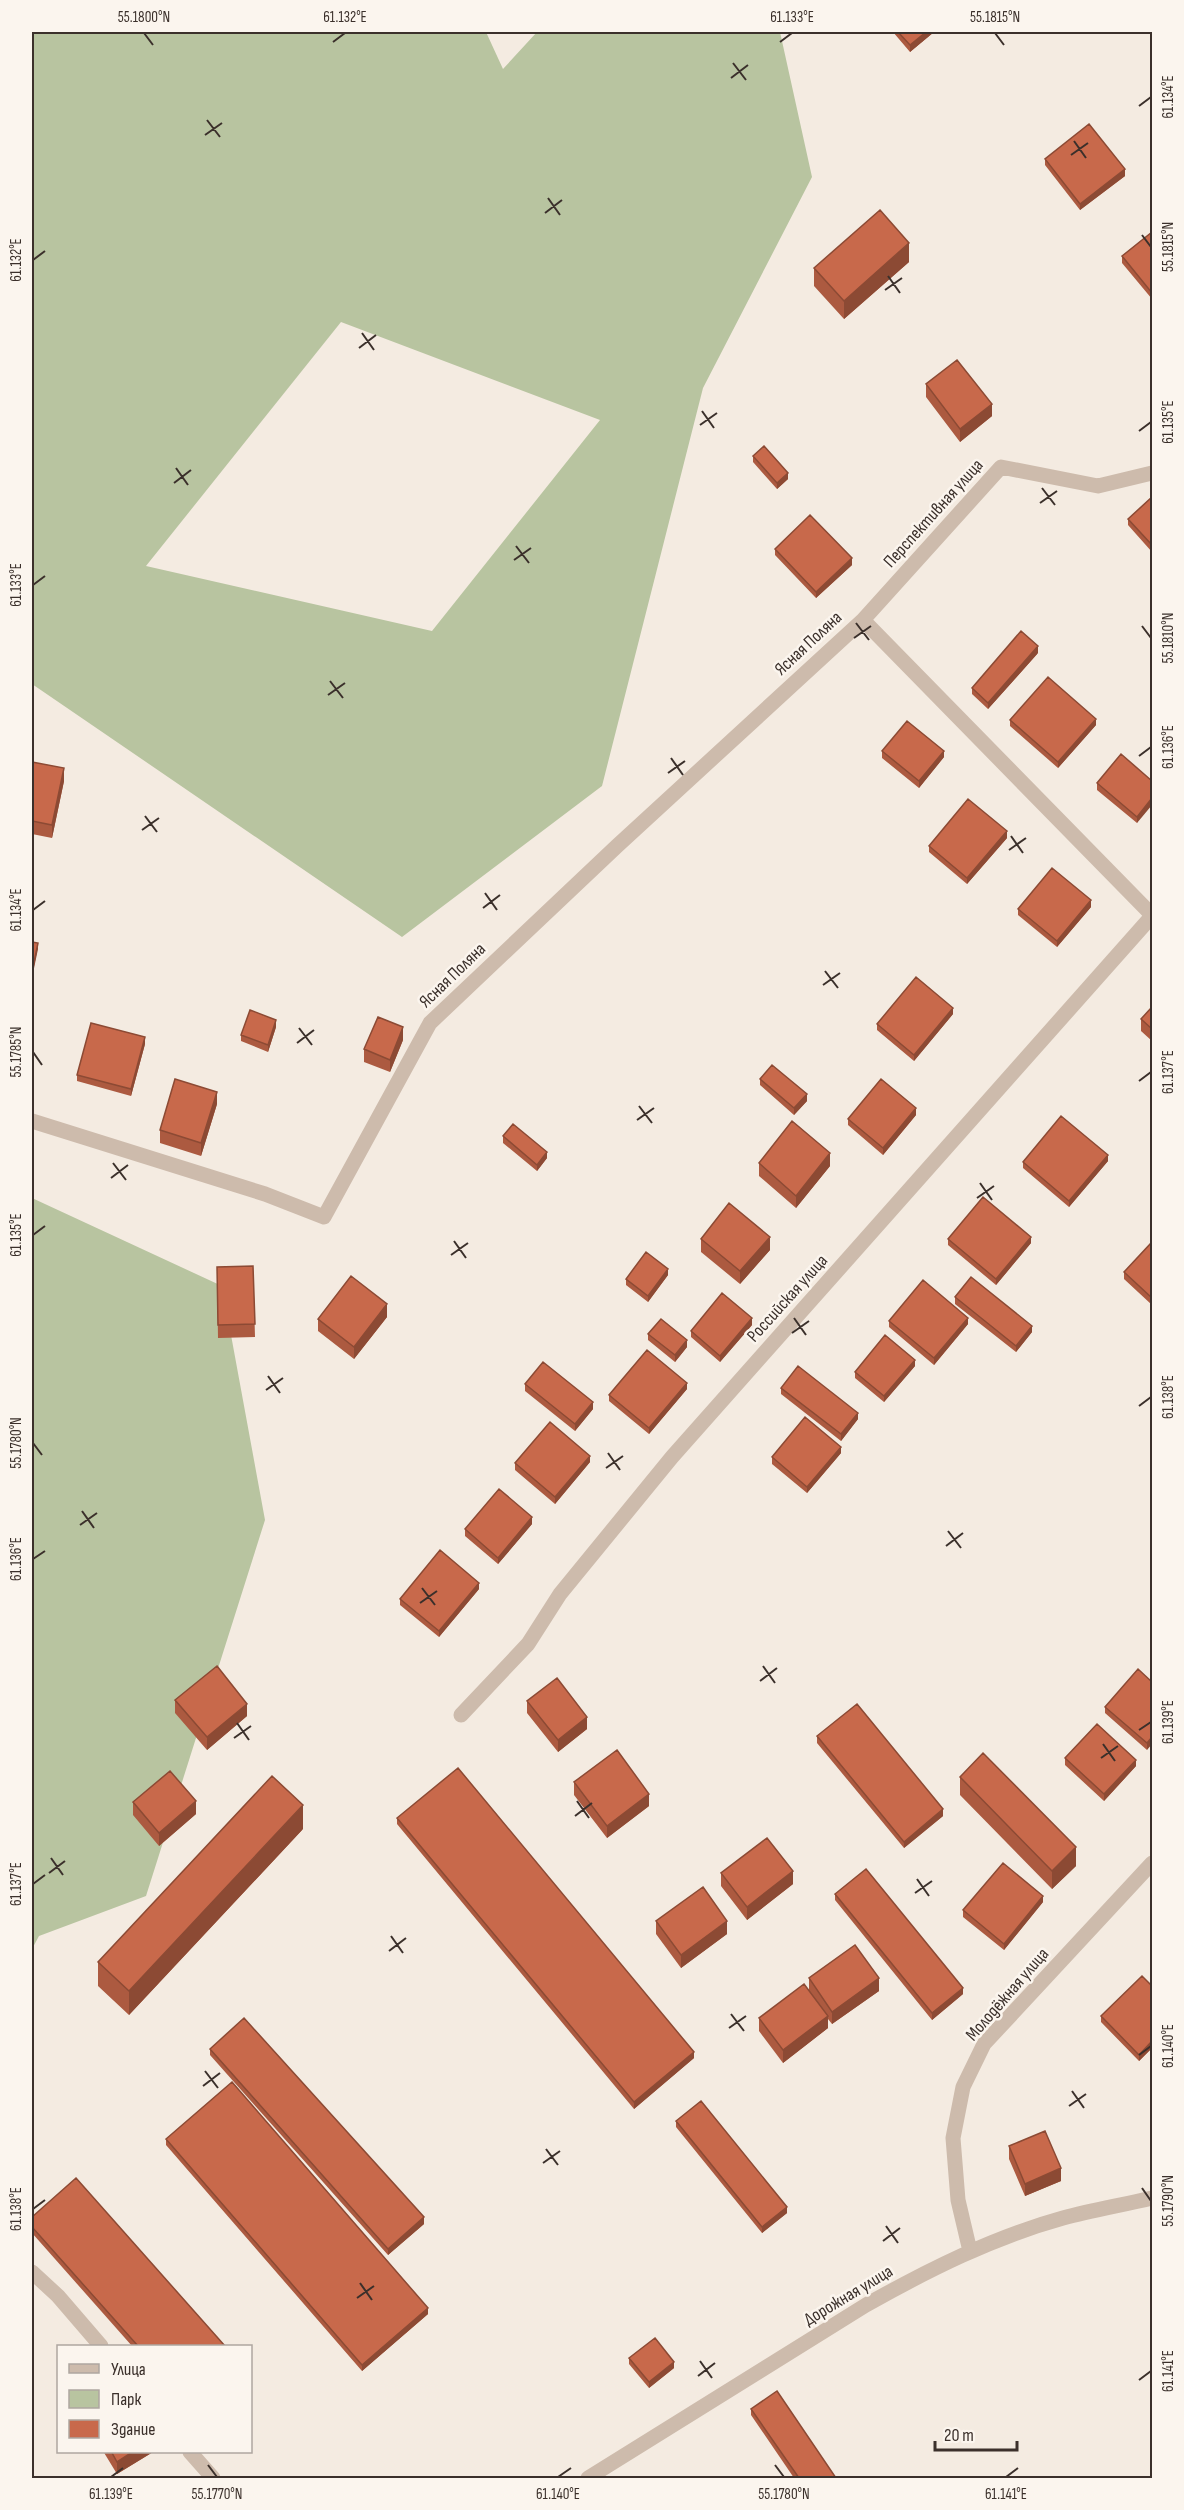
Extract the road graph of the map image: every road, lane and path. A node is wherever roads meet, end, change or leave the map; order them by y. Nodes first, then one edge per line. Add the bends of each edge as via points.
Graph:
1 (1152, 473) edge
2 (862, 620) junction
3 (1152, 915) edge
4 (32, 1121) edge
5 (461, 1715) dead end
6 (1152, 1863) edge
7 (1152, 2198) edge
8 (970, 2251) junction
9 (32, 2272) edge
10 (100, 2345) edge
11 (192, 2453) edge
12 (213, 2478) edge
13 (588, 2478) edge

1 - 2 street, Перспективная улица via 1098,486 1001,467
2 - 3 street
2 - 4 street, Ясная Поляна via 429,1023 324,1217 265,1194
3 - 5 street, Российская улица via 672,1457 560,1594 528,1644
6 - 8 street, Молодёжная улица via 984,2044 963,2087 953,2139 958,2200
7 - 8 street, Дорожная улица via 1061,2219
8 - 13 street, Дорожная улица via 866,2305
9 - 10 street
11 - 12 street

